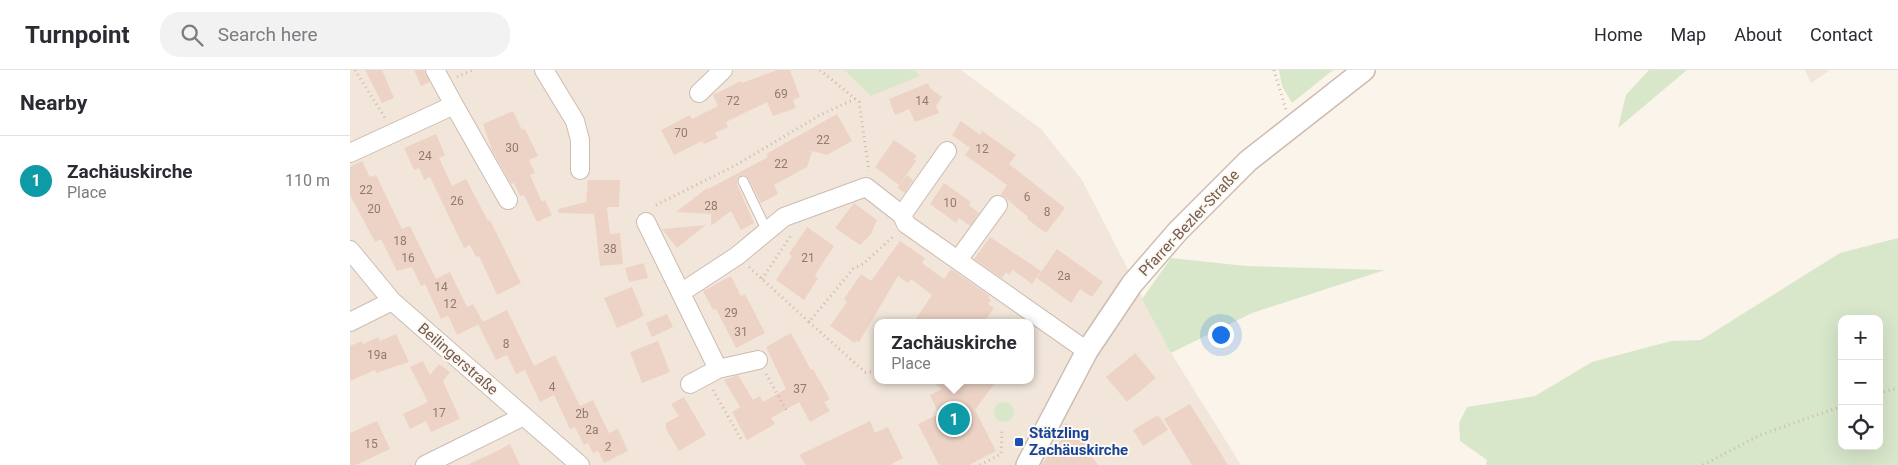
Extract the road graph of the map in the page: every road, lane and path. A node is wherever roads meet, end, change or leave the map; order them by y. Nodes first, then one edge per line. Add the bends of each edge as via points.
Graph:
1 (355, 70) edge
2 (435, 70) edge
3 (544, 70) edge
4 (723, 70) edge
5 (820, 70) edge
6 (1274, 70) edge
7 (1364, 70) edge
8 (699, 93) dead end
9 (855, 99) junction
10 (454, 105) junction
11 (1291, 129) junction
12 (393, 133) junction
13 (947, 151) dead end
14 (350, 153) edge
15 (580, 170) dead end
16 (744, 181) dead end
17 (866, 187) junction
18 (508, 200) dead end
19 (656, 205) dead end
20 (998, 205) dead end
21 (904, 220) junction
22 (646, 222) dead end
23 (772, 227) junction
24 (350, 250) edge
25 (737, 256) junction
26 (958, 260) junction
27 (762, 279) junction
28 (682, 292) junction
29 (392, 301) junction
30 (350, 322) edge
31 (809, 322) junction
32 (1088, 351) junction
33 (758, 360) joint
34 (712, 372) junction
35 (874, 372) edge
36 (690, 384) dead end
37 (1898, 388) edge
38 (1883, 392) edge
39 (1838, 407) edge
40 (788, 413) dead end
41 (524, 416) junction
42 (1002, 430) dead end
43 (741, 439) dead end
44 (425, 465) edge
45 (580, 465) edge
46 (980, 465) edge
47 (1027, 465) edge
48 (1703, 465) edge

1 - 12 path
2 - 10 street
3 - 15 street via 575,121 580,140
4 - 8 street
5 - 9 path
6 - 11 path
7 - 11 street, Pfarrer-Bezler-Straße
9 - 17 path via 859,102 869,170
9 - 19 path
10 - 12 street
10 - 18 street
11 - 32 street, Pfarrer-Bezler-Straße via 1248,161 1178,231 1132,284
12 - 14 street
13 - 21 street
16 - 23 lane
17 - 21 street
17 - 23 street via 799,210
20 - 26 street
21 - 26 street
21 - 31 path via 864,264 853,269
22 - 28 street
23 - 25 street
23 - 27 path via 793,233
24 - 29 street, Beilingerstraße
25 - 27 path
25 - 28 street
26 - 32 street
27 - 31 path
28 - 34 street
29 - 30 street
29 - 41 street, Beilingerstraße
31 - 35 path via 865,372
32 - 47 street, Pfarrer-Bezler-Straße
33 - 34 street
33 - 40 path
34 - 36 street
34 - 43 path
37 - 38 path
39 - 48 path via 1760,435
41 - 44 street
41 - 45 street, Beilingerstraße
42 - 46 path via 1001,454

